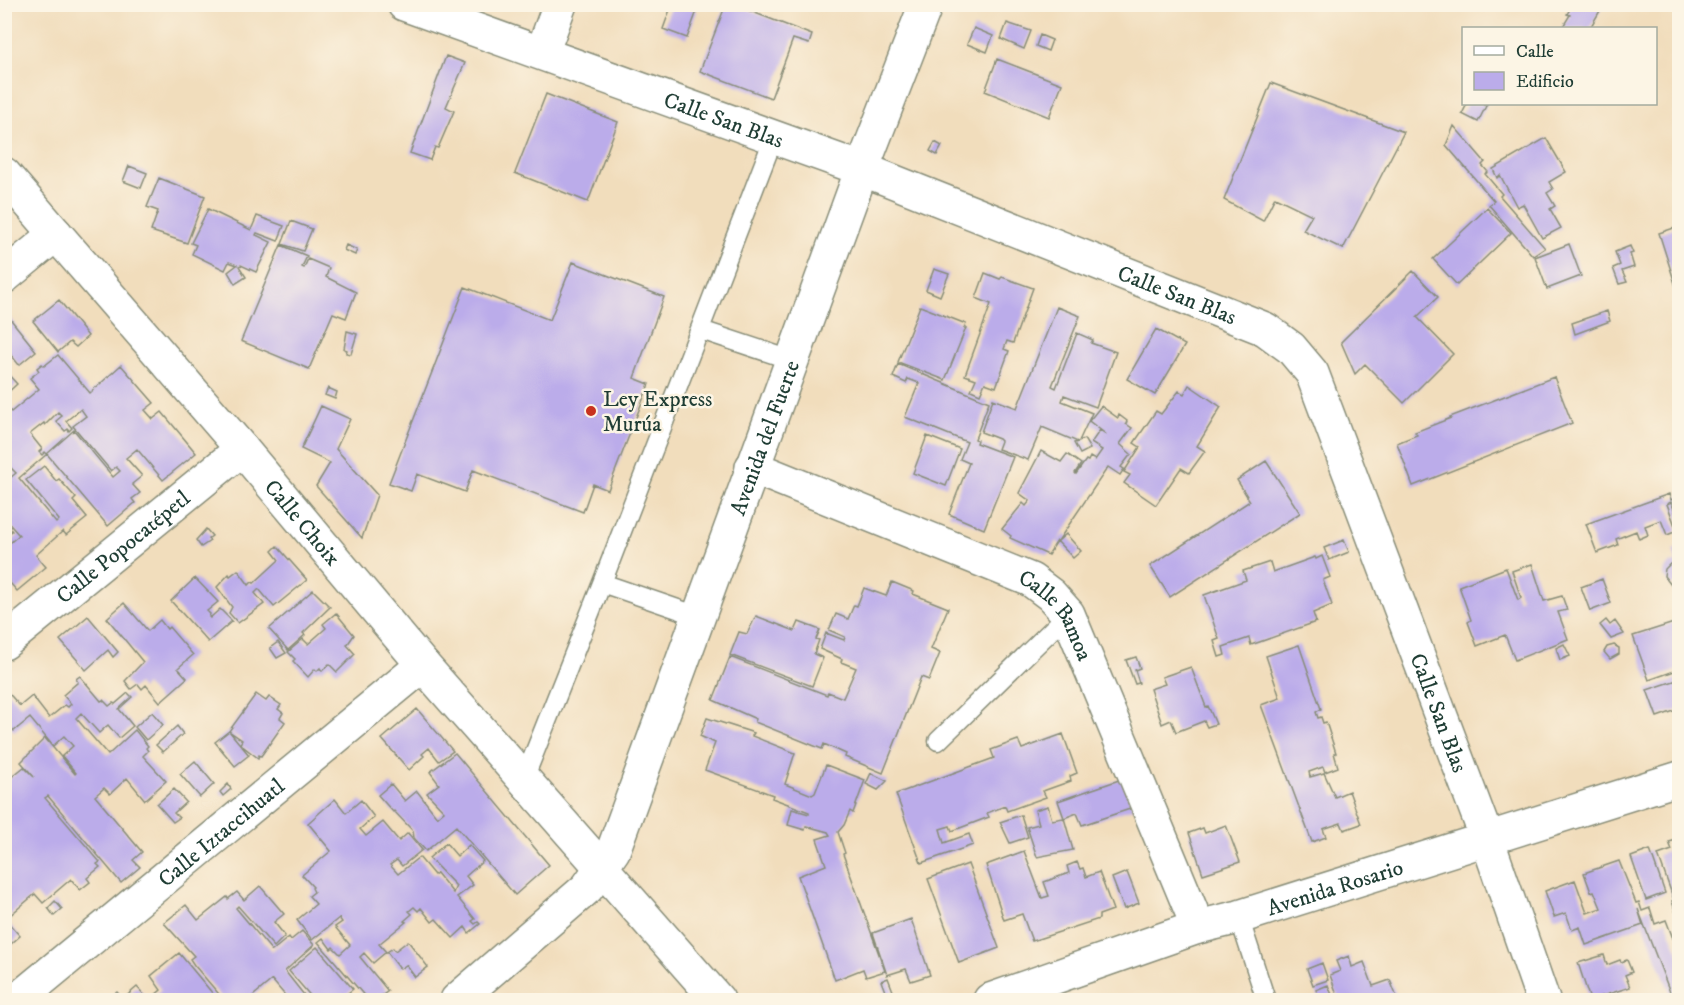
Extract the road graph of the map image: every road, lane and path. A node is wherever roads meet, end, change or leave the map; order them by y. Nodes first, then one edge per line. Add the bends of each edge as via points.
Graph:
1 (404, 4) edge
2 (560, 4) edge
3 (926, 4) edge
4 (542, 53) junction
5 (774, 137) junction
6 (862, 169) junction
7 (4, 174) edge
8 (56, 234) junction
9 (4, 277) edge
10 (701, 330) junction
11 (791, 360) junction
12 (242, 450) junction
13 (752, 467) junction
14 (602, 583) junction
15 (1068, 614) junction
16 (698, 616) junction
17 (4, 643) edge
18 (423, 665) junction
19 (938, 741) dead end
20 (1680, 778) edge
21 (524, 779) junction
22 (1487, 839) junction
23 (602, 869) junction
24 (1239, 917) junction
25 (1198, 927) junction
26 (17, 1000) edge
27 (457, 1000) edge
28 (718, 1000) edge
29 (990, 1000) edge
30 (1266, 1000) edge
31 (1543, 1000) edge

1 - 4 street, Calle San Blas
2 - 4 street
3 - 6 street, Avenida del Fuerte
4 - 5 street, Calle San Blas
5 - 6 street, Calle San Blas
5 - 10 lane
6 - 11 street, Avenida del Fuerte
6 - 22 street, Calle San Blas via 1264,329 1291,348 1312,373
7 - 8 street, Calle Choix
8 - 9 street
8 - 12 street, Calle Choix
10 - 11 lane
10 - 14 lane
11 - 13 street, Avenida del Fuerte
12 - 17 street, Calle Popocatépetl
12 - 18 street, Calle Choix
13 - 15 street, Calle Bamoa via 1031,579
13 - 16 street, Avenida del Fuerte
14 - 16 lane
14 - 21 lane
15 - 19 lane
15 - 25 street, Calle Bamoa
16 - 23 street, Avenida del Fuerte via 613,851
18 - 21 street, Calle Choix
18 - 26 street, Calle Iztaccihuatl
20 - 22 street, Avenida Rosario
21 - 23 street, Calle Choix
22 - 24 street, Avenida Rosario
22 - 31 street, Calle San Blas
23 - 27 street, Avenida del Fuerte via 587,888
23 - 28 street, Calle Choix
24 - 25 street, Avenida Rosario
24 - 30 lane
25 - 29 street, Avenida Rosario

